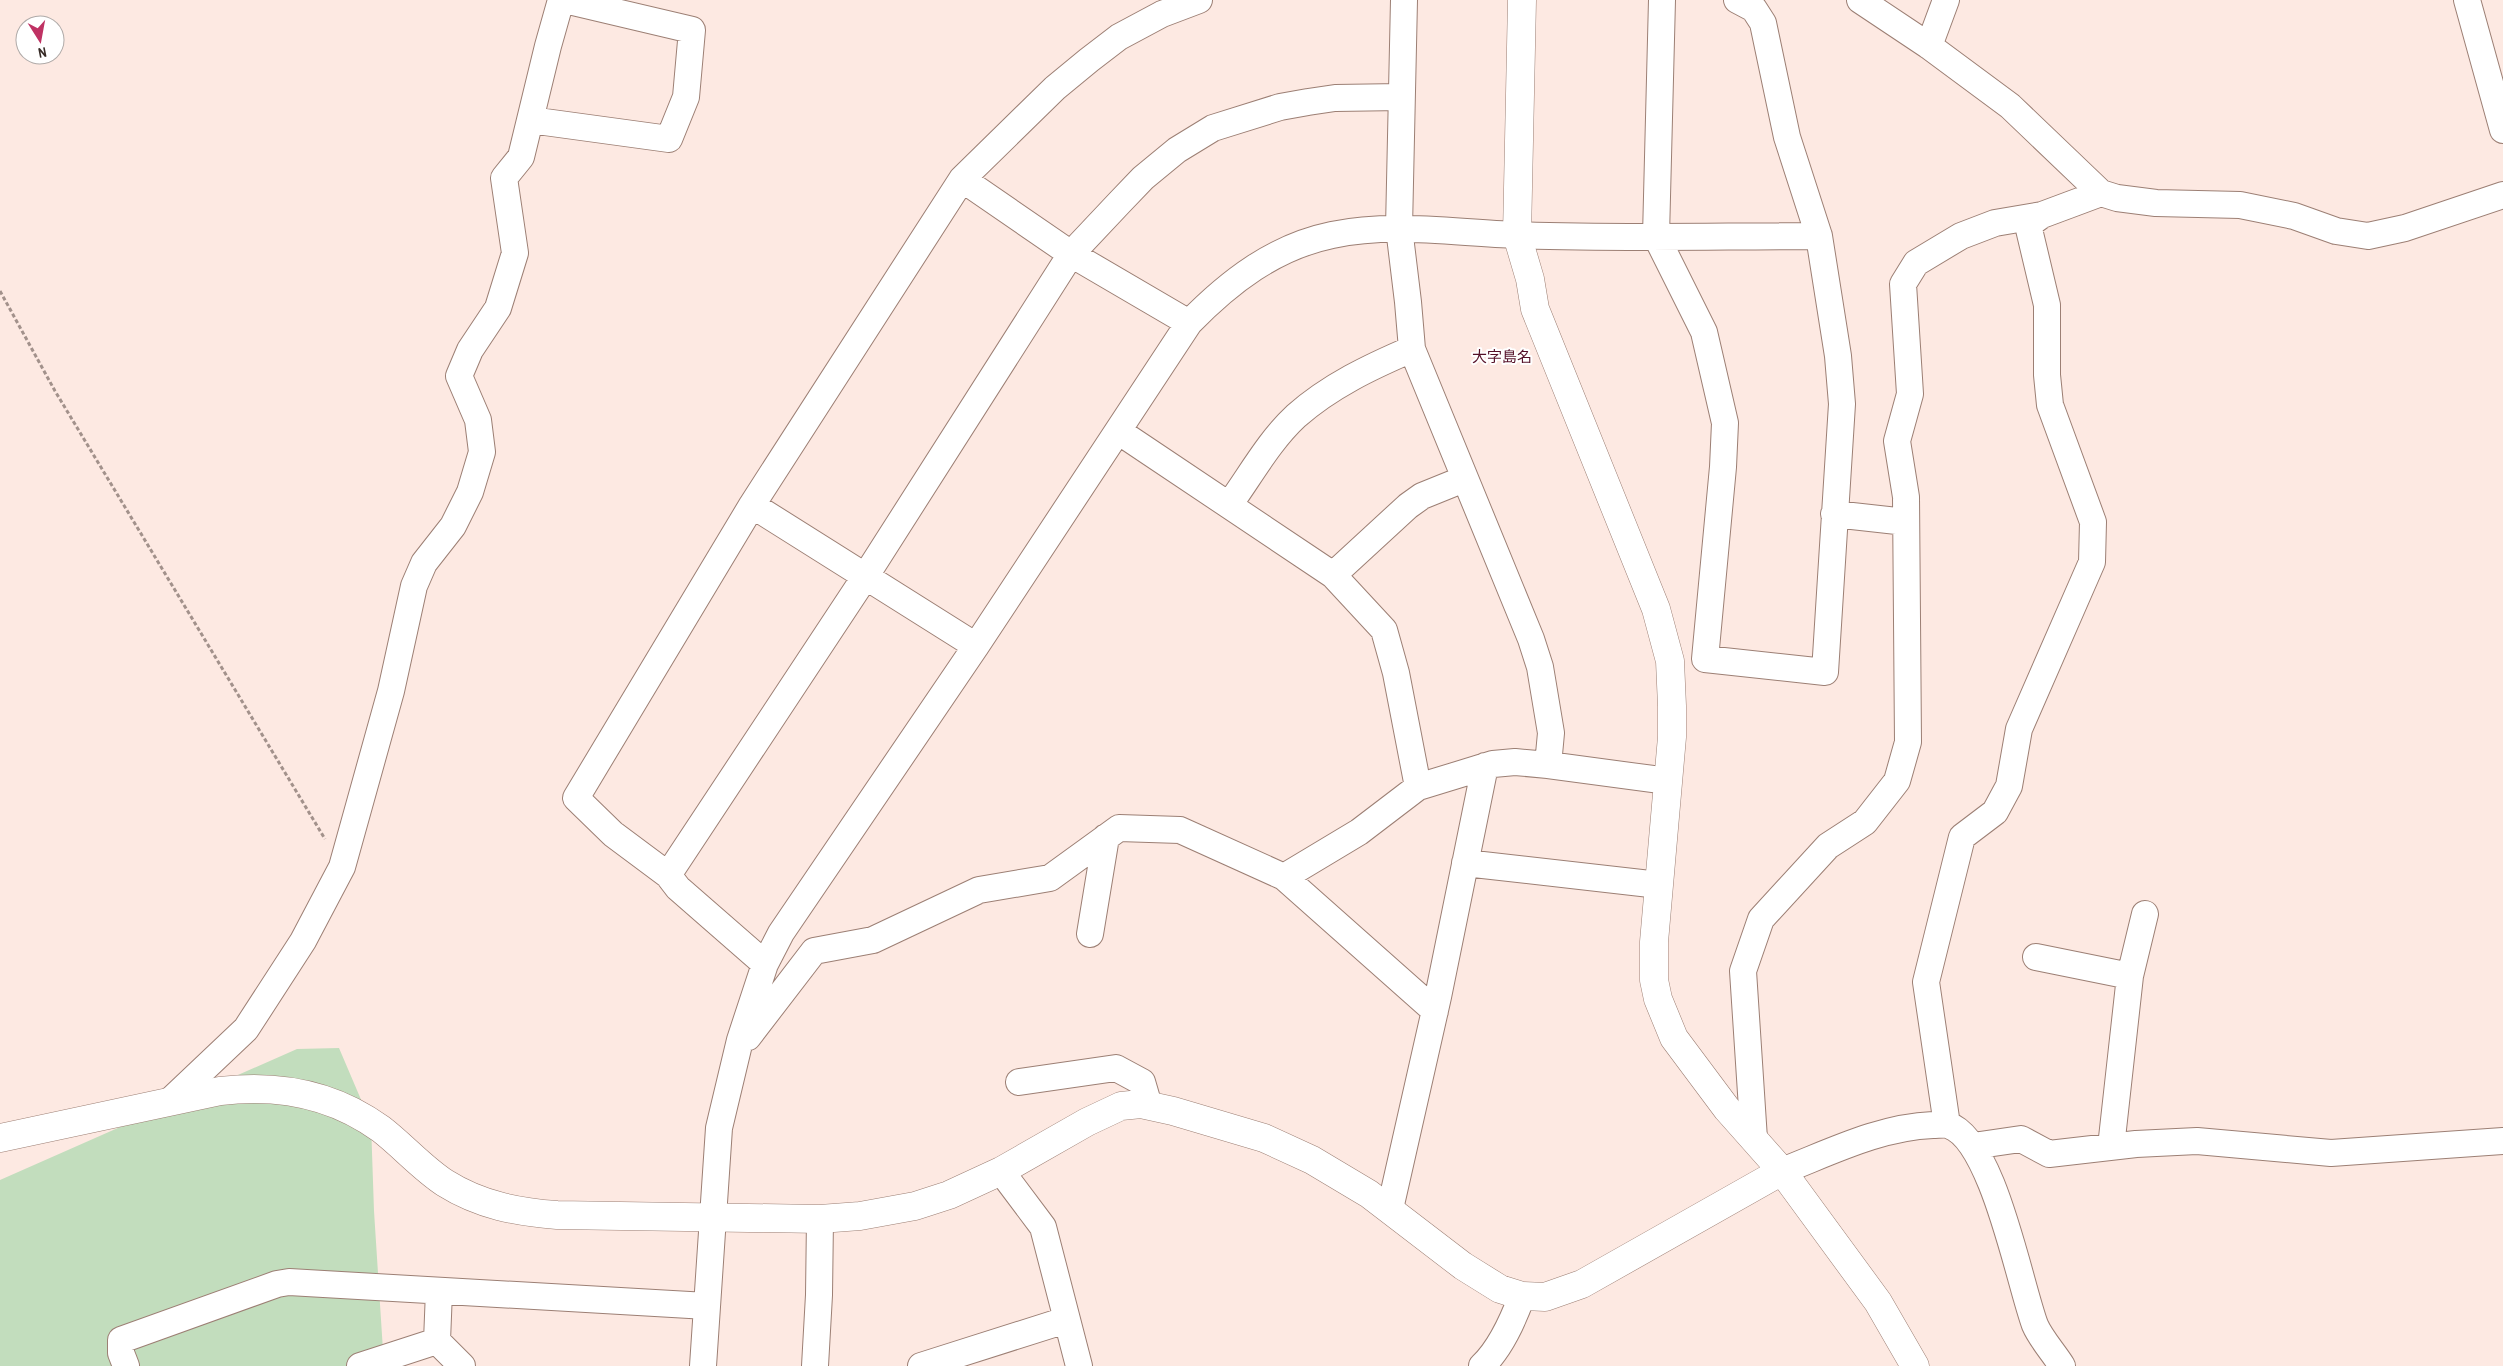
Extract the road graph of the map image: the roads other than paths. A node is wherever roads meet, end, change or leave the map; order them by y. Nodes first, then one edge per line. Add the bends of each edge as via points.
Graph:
1 (563, 0) edge
2 (1200, 0) edge
3 (1404, 0) edge
4 (1522, 0) edge
5 (1662, 0) edge
6 (1737, 0) edge
7 (1860, 0) edge
8 (1946, 0) edge
9 (2467, 0) edge
10 (1929, 46) junction
11 (1401, 97) junction
12 (530, 120) junction
13 (2503, 130) edge
14 (962, 179) junction
15 (2101, 193) junction
16 (2503, 195) edge
17 (2042, 215) junction
18 (1399, 228) junction
19 (1517, 235) junction
20 (1656, 236) junction
21 (1819, 236) junction
22 (1071, 254) junction
23 (1189, 323) junction
24 (1412, 349) junction
25 (1118, 432) junction
26 (1464, 479) junction
27 (752, 505) junction
28 (1228, 505) junction
29 (1834, 514) junction
30 (1906, 522) junction
31 (1333, 575) junction
32 (865, 577) junction
33 (976, 646) junction
34 (1548, 765) junction
35 (1485, 766) junction
36 (1668, 781) junction
37 (1418, 787) junction
38 (1106, 837) junction
39 (1465, 862) junction
40 (668, 875) junction
41 (1284, 877) junction
42 (1659, 885) junction
43 (2144, 914) dead end
44 (1090, 934) dead end
45 (2036, 957) dead end
46 (765, 964) junction
47 (2130, 976) junction
48 (1435, 1011) junction
49 (737, 1051) junction
50 (1019, 1082) dead end
51 (170, 1101) junction
52 (1149, 1106) junction
53 (1947, 1125) junction
54 (0, 1138) edge
55 (1754, 1139) junction
56 (2503, 1141) edge
57 (1973, 1146) junction
58 (2111, 1147) junction
59 (1001, 1171) junction
60 (1782, 1171) junction
61 (1390, 1209) junction
62 (713, 1216) junction
63 (820, 1219) junction
64 (439, 1291) junction
65 (1522, 1296) junction
66 (706, 1306) junction
67 (1066, 1320) junction
68 (437, 1341) junction
69 (126, 1366) edge
70 (360, 1366) edge
71 (462, 1366) edge
72 (703, 1366) edge
73 (815, 1366) edge
74 (921, 1366) edge
75 (1079, 1366) edge
76 (1482, 1366) edge
77 (1915, 1366) edge
78 (2062, 1366) edge

1 - 12 street
1 - 12 street via 692,30 686,96 669,140
2 - 14 street via 1162,14 1119,37 1055,88
3 - 11 street
4 - 19 street
5 - 20 street
6 - 21 street via 1754,9 1763,23 1787,137
7 - 10 street
8 - 10 street
9 - 13 street
10 - 15 street via 2010,106
11 - 18 street
11 - 22 street via 1335,98 1308,102 1280,107 1213,128 1177,150 1143,178
12 - 51 street via 521,157 504,178 515,252 498,308 470,350 459,376 478,420 482,452 470,492 453,526 424,563 414,586 391,691 342,867 303,941 246,1029
14 - 22 street
14 - 27 street
15 - 16 street via 2156,203 2240,205 2294,216 2336,231 2368,236 2405,228
15 - 17 street
17 - 30 street via 1995,223 1961,236 1916,263 1904,284 1910,394 1897,441 1906,497
17 - 53 street via 2028,225 2048,305 2050,405 2093,522 2092,562 2019,729 2010,786 1995,812 1962,838 1926,982
18 - 19 street
18 - 23 street via 1332,235 1296,246 1233,281
18 - 24 street
19 - 20 street
19 - 36 street via 1535,309 1666,640 1672,706
20 - 21 street
20 - 29 street via 1704,332 1724,423 1705,659 1825,672
21 - 29 street via 1838,356 1842,404
22 - 23 street
22 - 32 street
23 - 25 street
24 - 26 street
24 - 28 street via 1342,382 1295,417
25 - 28 street
25 - 33 street
26 - 31 street via 1422,496 1408,506
26 - 34 street via 1508,580 1540,667 1551,733
27 - 32 street
27 - 40 street via 576,798 613,834
28 - 31 street
29 - 30 street
30 - 55 street via 1908,742 1897,781 1866,822 1828,846 1760,919 1742,971
31 - 37 street via 1384,630 1396,673
32 - 33 street
32 - 40 street
33 - 46 street via 781,933
34 - 35 street via 1515,762
34 - 36 street
35 - 37 street
35 - 39 street
36 - 42 street
37 - 41 street via 1372,823
38 - 41 street via 1119,828 1180,830
38 - 44 street
38 - 49 street via 1050,878 979,890 872,940 814,951
39 - 42 street
39 - 48 street
40 - 46 street via 678,888
41 - 48 street
42 - 55 street via 1653,962 1661,1008 1674,1038 1727,1109
43 - 47 street
45 - 47 street
46 - 49 street
47 - 58 street
48 - 61 street
49 - 62 street via 719,1128
50 - 52 street via 1116,1068 1142,1082
51 - 54 street
51 - 62 street via 246,1088 285,1089 343,1107 380,1129 445,1182 492,1205 557,1215
52 - 59 street via 1121,1106
52 - 61 street via 1264,1138 1320,1165
53 - 57 street via 1962,1132
53 - 60 street via 1909,1127 1878,1134
55 - 60 street
56 - 58 street via 2331,1153 2197,1141
57 - 58 street via 2021,1139 2049,1154
57 - 78 street via 1991,1182 2036,1327
59 - 63 street via 949,1195 915,1206
59 - 67 street via 1042,1227
60 - 65 street via 1582,1284 1545,1297
60 - 77 street via 1878,1302
61 - 65 street via 1463,1266 1500,1289
62 - 63 street
62 - 66 street
63 - 73 street
64 - 66 street
64 - 68 street
64 - 69 street via 297,1281 277,1284 122,1340 121,1353
65 - 76 street via 1514,1318
66 - 72 street
67 - 74 street
67 - 75 street
68 - 70 street
68 - 71 street

